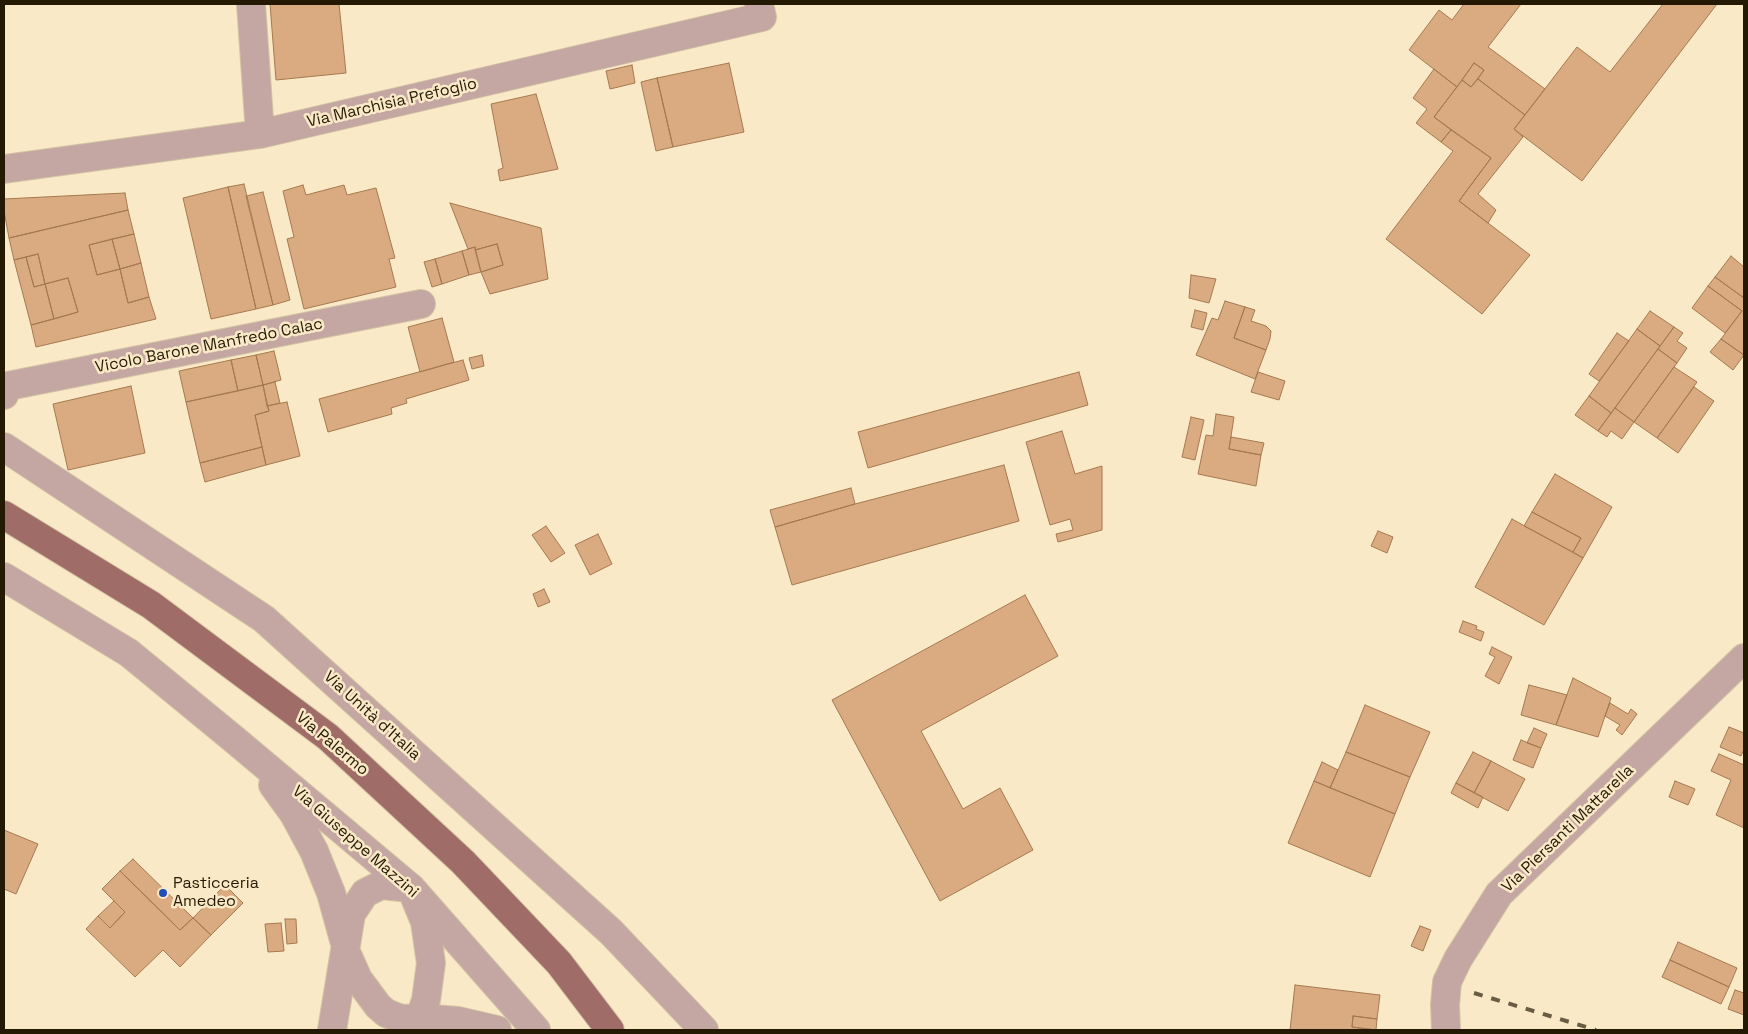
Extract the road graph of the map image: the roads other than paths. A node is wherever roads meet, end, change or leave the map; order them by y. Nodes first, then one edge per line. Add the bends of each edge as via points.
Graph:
1 (251, 4) edge
2 (759, 4) edge
3 (260, 134) junction
4 (4, 169) edge
5 (421, 304) dead end
6 (4, 395) edge
7 (4, 447) edge
8 (4, 515) edge
9 (4, 577) edge
10 (1744, 658) edge
11 (247, 750) junction
12 (411, 888) junction
13 (346, 949) junction
14 (415, 1022) edge
15 (332, 1030) edge
16 (497, 1030) edge
17 (536, 1030) edge
18 (610, 1030) edge
19 (704, 1030) edge
20 (1446, 1030) edge

1 - 3 street
2 - 3 street, Via Marchisia Prefoglio via 762,17
3 - 4 street, Via Marchisia Prefoglio
5 - 6 street, Vicolo Barone Manfredo Calac via 8,386
7 - 19 street, Via Unità d'Italia via 264,619 611,932
8 - 18 main road, Via Palermo via 151,605 328,737 463,862 559,963
9 - 11 street, Via Giuseppe Mazzini via 129,653
10 - 20 street, Via Piersanti Mattarella via 1499,894 1447,982
11 - 12 street, Via Giuseppe Mazzini
11 - 13 street, Via Giuseppe Mazzini via 294,814 314,851 331,893
12 - 13 street via 381,885 365,893 351,914
12 - 14 street via 425,922 431,963 426,1000
12 - 17 street, Via Giuseppe Mazzini
13 - 14 street, Via Giuseppe Mazzini via 358,979 378,1006 386,1013
13 - 15 street
14 - 16 street via 458,1021

